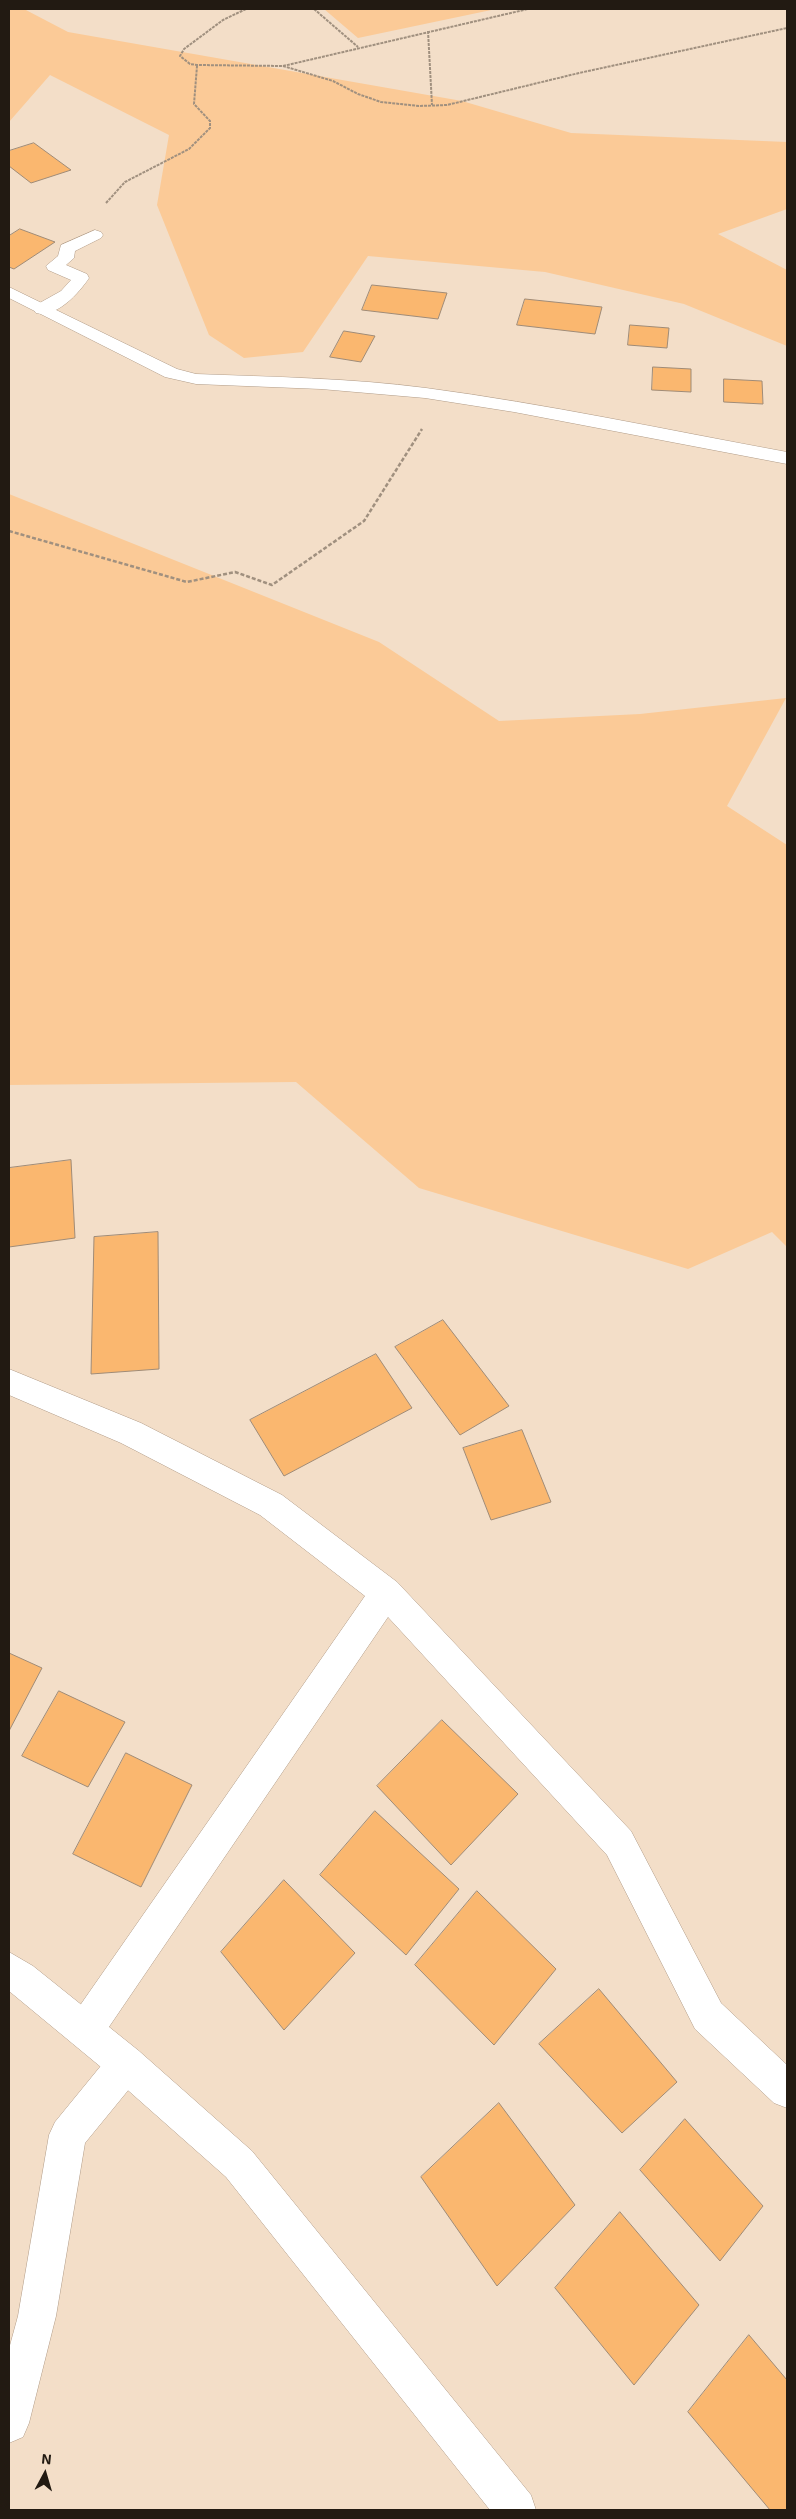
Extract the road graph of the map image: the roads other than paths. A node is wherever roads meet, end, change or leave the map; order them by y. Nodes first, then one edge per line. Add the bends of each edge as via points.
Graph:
1 (95, 235) road end
2 (9, 292) edge
3 (42, 308) junction
4 (787, 458) edge
5 (9, 1382) edge
6 (386, 1593) junction
7 (9, 1970) edge
8 (85, 2030) junction
9 (126, 2064) junction
10 (787, 2090) edge
11 (9, 2424) edge
12 (516, 2510) edge

1 - 3 street via 67,249 66,258 54,266 81,278 67,295
2 - 3 street
3 - 4 street via 171,373 196,379 321,384 441,396
5 - 6 street via 131,1433 271,1505
6 - 8 street
6 - 10 street via 618,1843 708,2016
7 - 8 street
8 - 9 street
9 - 11 street via 68,2135 37,2316
9 - 12 street via 240,2164

